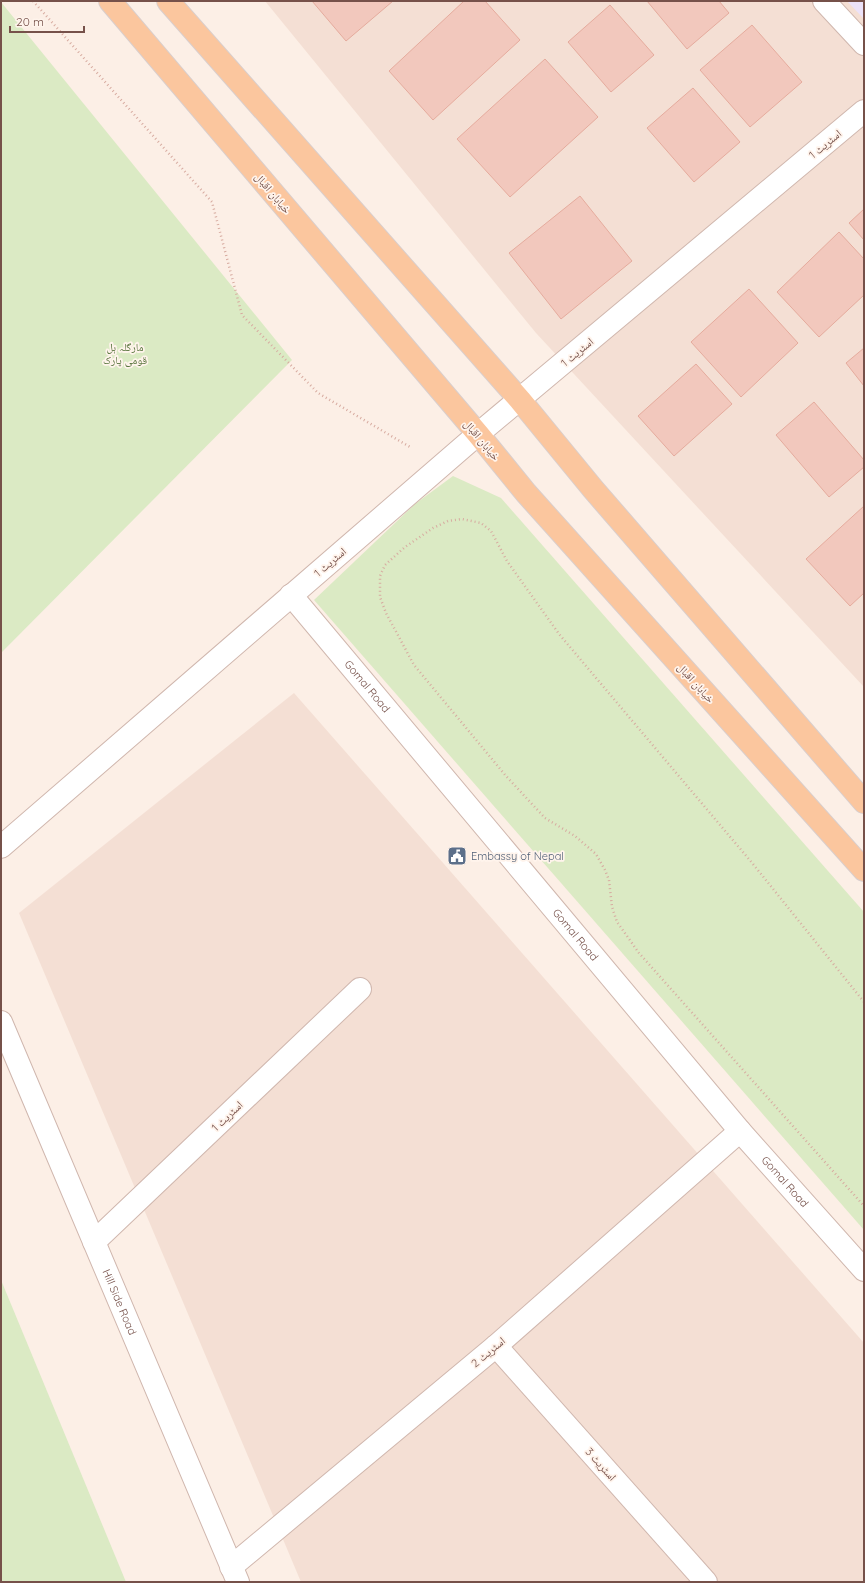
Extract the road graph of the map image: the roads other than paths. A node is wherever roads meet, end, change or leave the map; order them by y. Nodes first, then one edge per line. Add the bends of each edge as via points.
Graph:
1 (110, 1) edge
2 (168, 1) edge
3 (824, 1) edge
4 (864, 44) edge
5 (864, 112) edge
6 (520, 400) junction
7 (478, 434) junction
8 (291, 595) junction
9 (864, 802) edge
10 (1, 847) edge
11 (864, 870) edge
12 (360, 989) dead end
13 (1, 1022) edge
14 (740, 1131) junction
15 (94, 1242) junction
16 (864, 1270) edge
17 (496, 1346) junction
18 (234, 1574) edge
19 (706, 1582) edge

1 - 7 main road, خیابان اقبال
2 - 6 main road
3 - 4 street
5 - 6 street, اسٹریٹ 1
6 - 7 street, اسٹریٹ 1
6 - 9 main road via 593,489
7 - 8 street, اسٹریٹ 1
7 - 11 main road, خیابان اقبال via 526,493
8 - 10 street, اسٹریٹ 1
8 - 14 street, Gomal Road
12 - 15 street, اسٹریٹ 1
13 - 15 street, Hill Side Road
14 - 16 street, Gomal Road
14 - 17 street, اسٹریٹ 2
15 - 18 street, Hill Side Road
17 - 18 street, اسٹریٹ 2
17 - 19 street, اسٹریٹ 3

